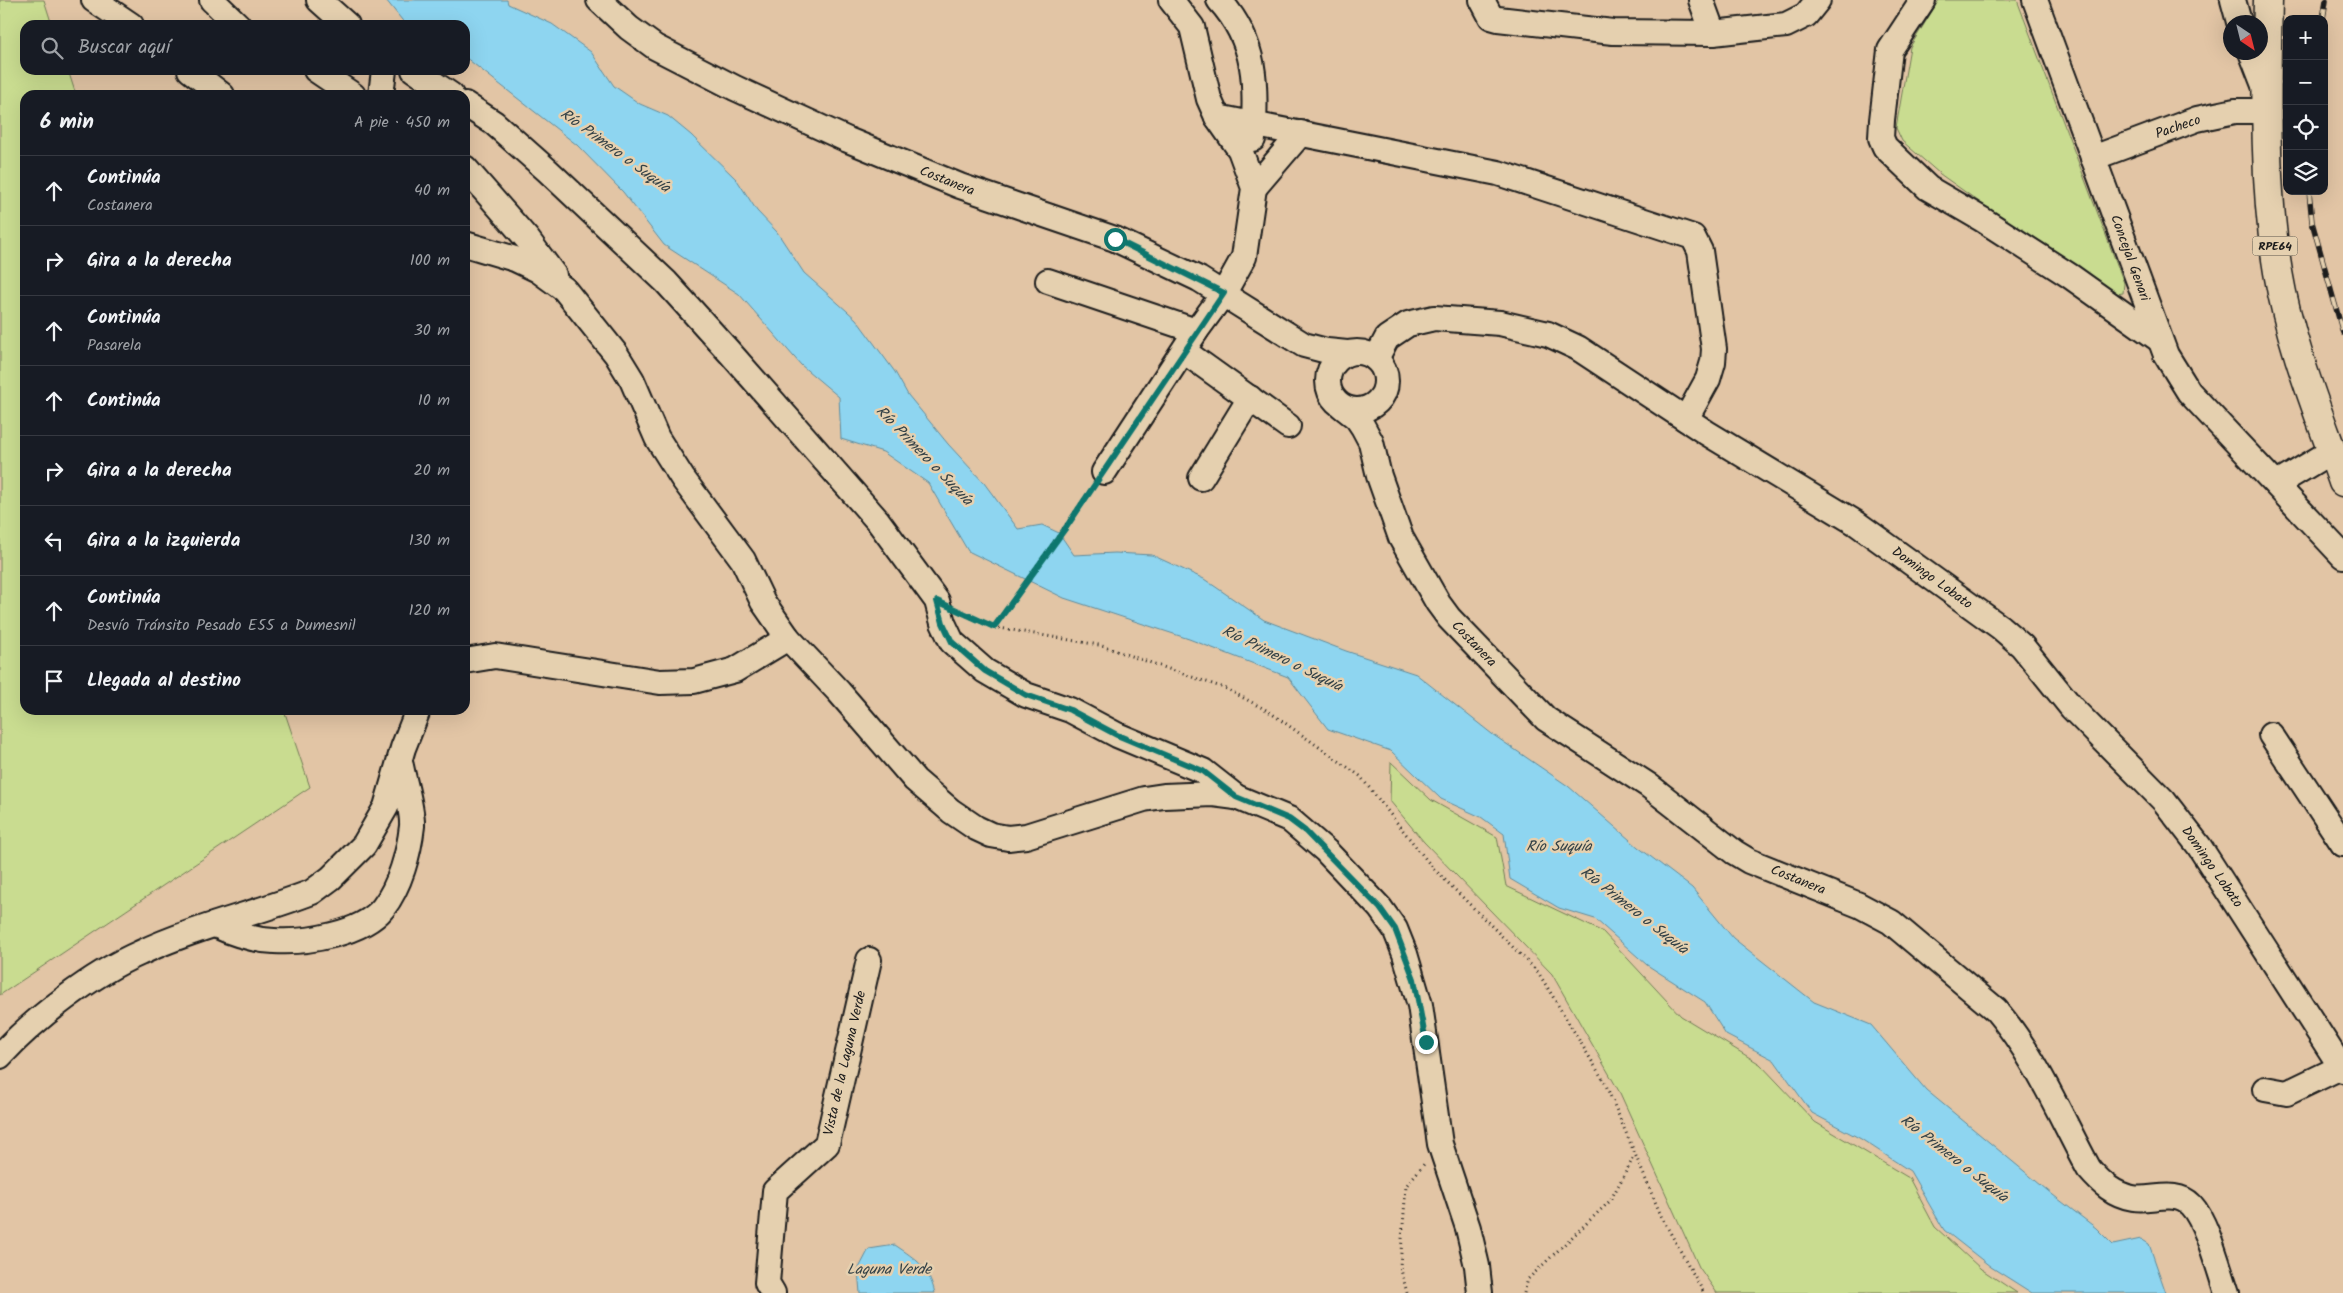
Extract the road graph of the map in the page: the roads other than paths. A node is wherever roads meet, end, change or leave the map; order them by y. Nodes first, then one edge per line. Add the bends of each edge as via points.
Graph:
1 (94, 0) edge
2 (212, 0) edge
3 (319, 0) edge
4 (599, 0) edge
5 (1171, 0) edge
6 (1219, 0) edge
7 (1482, 0) edge
8 (1701, 0) edge
9 (1818, 0) edge
10 (1923, 0) edge
11 (2035, 0) edge
12 (2233, 0) edge
13 (2268, 0) edge
14 (2237, 15) edge
15 (124, 20) edge
16 (233, 20) edge
17 (341, 20) edge
18 (1713, 33) junction
19 (2253, 60) edge
20 (196, 75) edge
21 (323, 75) edge
22 (383, 75) edge
23 (422, 75) edge
24 (216, 90) edge
25 (346, 90) edge
26 (382, 90) edge
27 (444, 90) edge
28 (2266, 101) junction
29 (470, 107) edge
30 (1217, 117) junction
31 (1254, 123) junction
32 (1301, 133) junction
33 (2093, 158) junction
34 (470, 174) edge
35 (1254, 188) junction
36 (470, 246) edge
37 (1048, 281) dead end
38 (564, 289) junction
39 (1224, 293) junction
40 (1196, 331) junction
41 (2160, 340) junction
42 (1304, 345) junction
43 (1185, 352) junction
44 (1347, 353) junction
45 (1376, 359) junction
46 (1327, 384) junction
47 (1250, 398) junction
48 (1378, 401) junction
49 (1343, 407) junction
50 (1686, 419) junction
51 (1288, 426) dead end
52 (1371, 442) junction
53 (2332, 451) junction
54 (1104, 472) road end
55 (1201, 478) dead end
56 (2343, 482) edge
57 (2277, 484) junction
58 (2343, 556) edge
59 (788, 638) junction
60 (470, 660) edge
61 (416, 715) edge
62 (2271, 735) dead end
63 (400, 759) junction
64 (1236, 797) junction
65 (2343, 844) edge
66 (215, 925) junction
67 (869, 960) dead end
68 (0, 1056) edge
69 (2342, 1068) edge
70 (2265, 1089) dead end
71 (773, 1293) edge
72 (1480, 1293) edge
73 (2227, 1293) edge

1 - 15 street
2 - 16 street
3 - 17 street
4 - 39 street, Costanera via 655,47 735,88 848,140 960,186 1115,239
5 - 30 street via 1192,27 1209,99
6 - 31 street via 1233,15 1252,65 1256,91
7 - 18 street via 1490,17 1498,19 1613,32
8 - 18 street
9 - 18 street via 1806,15 1786,25
10 - 41 street via 1890,50 1881,138 1885,147 1928,188 2070,276
11 - 33 street, Concejal Genari
12 - 14 street
13 - 28 main road, RPE64
19 - 28 street
20 - 24 street
21 - 25 street
22 - 26 street
23 - 27 street
28 - 33 street, Pacheco via 2197,119
28 - 53 main road, RPE64 via 2271,217 2279,273 2295,338
29 - 64 street via 494,123 548,170 666,282 878,521 937,601 952,642 985,671 1026,695 1070,710 1117,735 1203,771
30 - 31 street
30 - 35 street via 1240,150
31 - 32 street
31 - 35 street
32 - 35 street
32 - 50 street via 1498,173 1693,237 1700,251 1714,349 1708,379
33 - 41 street, Concejal Genari
34 - 38 street via 528,240
35 - 39 street via 1244,257
36 - 38 street via 515,259 538,270
37 - 40 street
38 - 59 street via 616,354 632,380 657,438 743,560 763,602
39 - 40 street
39 - 42 street, Costanera
40 - 43 street
41 - 57 street, Concejal Genari via 2189,392
42 - 44 street, Costanera via 1327,352
42 - 46 street, Costanera via 1320,363
43 - 47 street
43 - 54 street
44 - 45 street, Costanera via 1362,352
44 - 46 street via 1332,365
45 - 48 street, Costanera via 1382,366 1386,384
45 - 50 street, Domingo Lobato via 1387,338 1408,324 1434,318 1500,323 1548,334 1578,348
46 - 49 street, Costanera via 1335,401
47 - 51 street
47 - 55 street
48 - 49 street via 1362,410
48 - 52 street, Costanera
49 - 52 street, Costanera via 1357,418
50 - 69 street, Domingo Lobato via 1856,523 2022,646 2072,708 2164,801 2199,846
52 - 73 street, Costanera via 1379,476 1402,538 1438,603 1546,720 1648,785 1749,861 1858,905 1906,933 2007,1023 2098,1179 2123,1196 2182,1198 2190,1204 2203,1226
53 - 56 main road, RPE64
53 - 57 street
57 - 58 street, Concejal Genari
59 - 60 street via 735,670 694,681 660,682 495,656
59 - 64 street via 915,780 962,820 991,835 1008,838 1026,836 1144,799 1213,794
61 - 63 street
62 - 65 street
63 - 66 street via 386,807 364,846 337,873 312,892
63 - 66 street via 412,824 401,876 383,908 356,929 274,942 238,935
64 - 72 street via 1289,819 1305,831 1380,908 1395,929 1414,979 1440,1144 1468,1228
66 - 68 street via 139,953 100,976 19,1035
67 - 71 street, Vista de la Laguna Verde via 827,1144 775,1191 767,1283
69 - 70 street via 2287,1093

